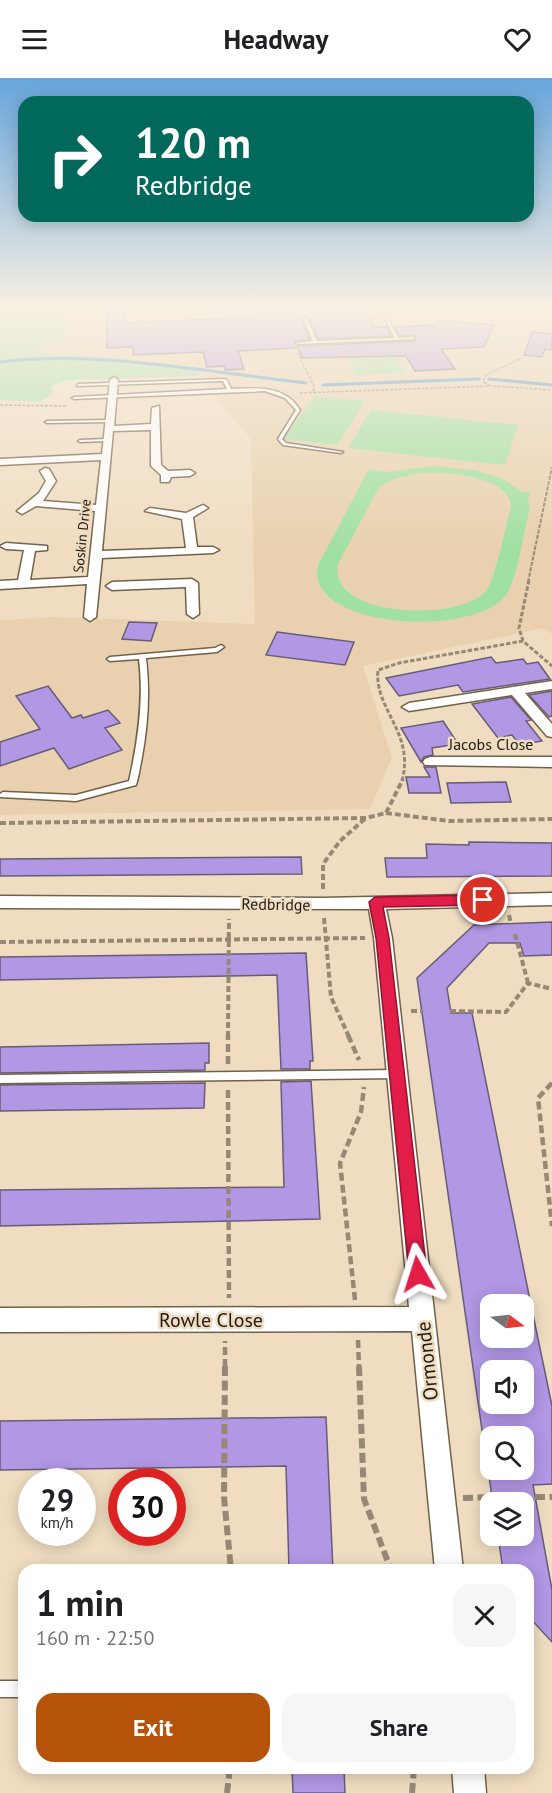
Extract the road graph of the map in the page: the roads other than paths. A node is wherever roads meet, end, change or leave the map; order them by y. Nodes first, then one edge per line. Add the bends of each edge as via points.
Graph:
1 (108, 388) edge
2 (112, 388) edge
3 (152, 388) edge
4 (259, 388) edge
5 (259, 388) edge
6 (229, 390) joint
7 (74, 398) dead end
8 (169, 411) dead end
9 (47, 422) dead end
10 (155, 427) junction
11 (107, 430) junction
12 (80, 441) dead end
13 (341, 452) dead end
14 (104, 458) junction
15 (0, 462) edge
16 (49, 472) dead end
17 (190, 473) dead end
18 (36, 503) junction
19 (101, 508) junction
20 (203, 508) dead end
21 (22, 511) dead end
22 (150, 511) dead end
23 (187, 516) junction
24 (6, 546) dead end
25 (43, 548) dead end
26 (30, 549) junction
27 (213, 550) dead end
28 (192, 551) junction
29 (96, 555) junction
30 (136, 569) junction
31 (93, 580) junction
32 (23, 584) junction
33 (0, 585) edge
34 (112, 586) dead end
35 (193, 614) dead end
36 (90, 617) dead end
37 (221, 647) dead end
38 (142, 656) junction
39 (110, 659) dead end
40 (552, 685) edge
41 (516, 691) junction
42 (409, 708) dead end
43 (552, 733) edge
44 (430, 762) dead end
45 (552, 762) edge
46 (3, 795) dead end
47 (552, 899) edge
48 (0, 902) edge
49 (375, 902) junction
50 (398, 1074) junction
51 (0, 1079) edge
52 (422, 1319) junction
53 (0, 1320) edge
54 (448, 1564) edge
55 (0, 1689) edge
56 (18, 1689) edge
57 (468, 1774) edge
58 (470, 1793) edge

1 - 7 lane
2 - 11 street, Soskin Drive
3 - 6 lane
4 - 13 lane via 282,394 298,410 280,439 285,444
5 - 6 lane
8 - 10 street via 156,410
9 - 11 lane
10 - 11 street
10 - 17 street via 156,466 166,477
11 - 12 lane
11 - 14 street, Soskin Drive
14 - 15 street
14 - 19 street, Soskin Drive
16 - 18 street via 49,488
18 - 19 street
18 - 21 street
19 - 29 street, Soskin Drive
20 - 23 street
22 - 23 street
23 - 28 street
24 - 26 street
25 - 26 street
26 - 32 street
27 - 28 street
28 - 30 street
29 - 30 street
29 - 31 street, Soskin Drive
30 - 34 street
30 - 35 street via 192,583
31 - 32 street
31 - 36 street, Soskin Drive
32 - 33 street
37 - 38 lane
38 - 39 lane
38 - 46 lane via 143,711 133,783 76,798
40 - 41 street
41 - 42 street via 446,706
41 - 43 street
44 - 45 street, Jacobs Close via 471,770
47 - 49 street, Redbridge
48 - 49 street, Redbridge
49 - 50 street, Ormonde via 383,938
50 - 51 lane
50 - 52 street, Ormonde
52 - 53 street, Rowle Close
52 - 54 street, Ormonde
55 - 56 lane
57 - 58 street

